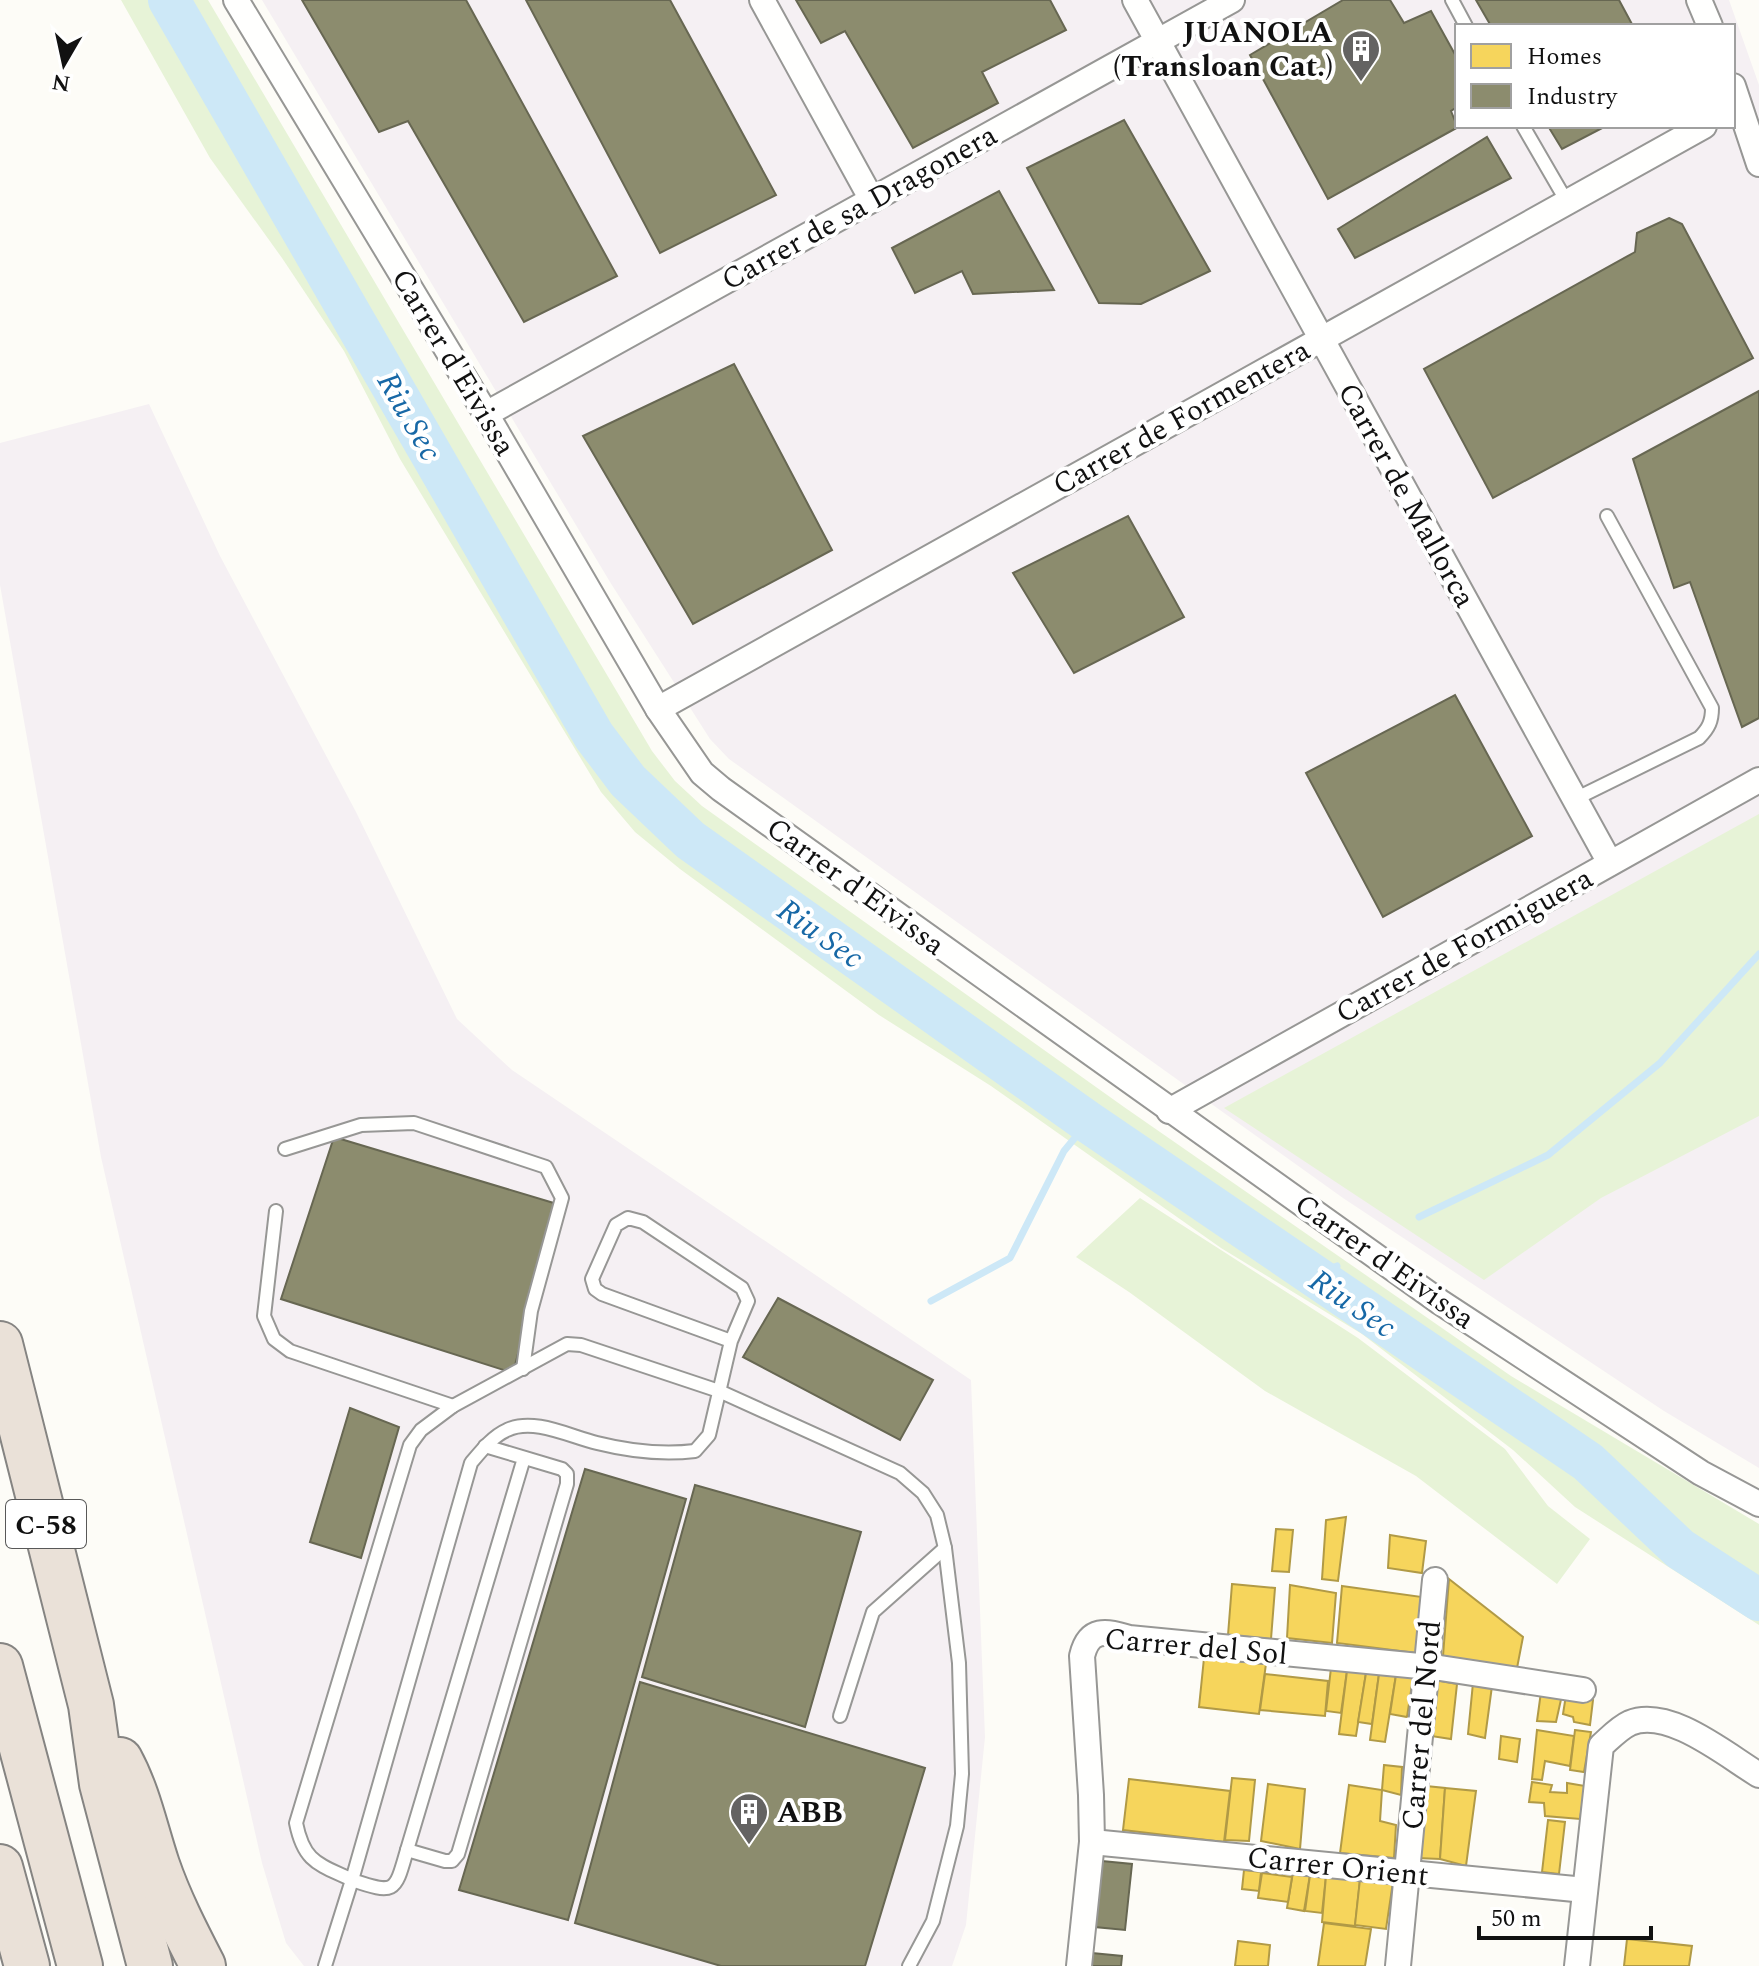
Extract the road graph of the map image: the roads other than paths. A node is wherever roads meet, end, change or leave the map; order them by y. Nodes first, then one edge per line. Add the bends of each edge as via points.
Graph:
1 (236, 0) edge
2 (762, 0) edge
3 (1135, 0) edge
4 (1232, 0) edge
5 (1452, 0) edge
6 (1699, 0) edge
7 (1465, 24) edge
8 (1709, 24) edge
9 (1158, 41) junction
10 (1736, 101) edge
11 (1524, 128) edge
12 (1700, 128) edge
13 (1759, 164) edge
14 (872, 200) junction
15 (1567, 202) junction
16 (1321, 339) junction
17 (486, 414) junction
18 (1607, 516) dead end
19 (658, 709) junction
20 (1759, 780) edge
21 (1575, 799) junction
22 (1610, 863) junction
23 (1169, 1111) junction
24 (285, 1149) dead end
25 (276, 1211) dead end
26 (731, 1341) junction
27 (0, 1344) edge
28 (523, 1369) junction
29 (719, 1391) junction
30 (453, 1406) junction
31 (485, 1446) junction
32 (524, 1458) junction
33 (1759, 1504) edge
34 (945, 1548) junction
35 (1435, 1580) dead end
36 (0, 1666) edge
37 (1425, 1666) junction
38 (1583, 1690) dead end
39 (91, 1705) junction
40 (840, 1716) dead end
41 (1759, 1775) edge
42 (1092, 1842) junction
43 (407, 1850) junction
44 (0, 1867) edge
45 (1407, 1873) junction
46 (352, 1880) junction
47 (1585, 1890) junction
48 (202, 1962) edge
49 (327, 1965) edge
50 (27, 1966) edge
51 (80, 1966) edge
52 (150, 1966) edge
53 (909, 1966) edge
54 (1079, 1966) edge
55 (1398, 1966) edge
56 (1577, 1966) edge

1 - 17 street, Carrer d'Eivissa
2 - 14 street
3 - 9 street, Carrer de Mallorca
4 - 9 street, Carrer de sa Dragonera
5 - 7 lane
6 - 8 street
9 - 14 street, Carrer de sa Dragonera
9 - 16 street, Carrer de Mallorca
10 - 13 street
11 - 15 lane
12 - 15 street, Carrer de Formentera
14 - 17 street, Carrer de sa Dragonera
15 - 16 street, Carrer de Formentera
16 - 19 street, Carrer de Formentera
16 - 21 street, Carrer de Mallorca
17 - 19 street, Carrer d'Eivissa
18 - 21 lane via 1712,708 1712,720 1699,738
19 - 23 street, Carrer d'Eivissa via 702,773 721,789
20 - 22 street, Carrer de Formiguera
21 - 22 street, Carrer de Mallorca
22 - 23 street, Carrer de Formiguera
23 - 33 street, Carrer d'Eivissa via 1440,1302 1701,1473
24 - 28 lane via 361,1125 414,1123 546,1167 562,1198 531,1311
25 - 30 lane via 264,1316 274,1339 290,1351
26 - 26 lane via 748,1301 742,1288 643,1222 628,1218 616,1225 592,1279 595,1289
26 - 29 lane
27 - 39 highway, C-58
28 - 29 lane via 567,1344 581,1345
28 - 30 lane
29 - 31 lane via 709,1435 695,1451 667,1455 599,1444 533,1425 508,1429
29 - 34 lane via 900,1473 923,1493 937,1515
30 - 46 lane via 421,1430 403,1463 296,1823 300,1844 313,1861
31 - 32 lane
31 - 46 lane via 471,1463
32 - 43 lane
32 - 43 lane via 562,1469 567,1484 463,1839 452,1861
34 - 40 lane via 873,1612
34 - 53 lane via 959,1663 962,1774 957,1826 933,1921
35 - 37 street, Carrer del Nord
36 - 51 highway
37 - 38 street, Carrer del Sol
37 - 42 street, Carrer del Sol via 1109,1632 1093,1635 1082,1656
37 - 45 street, Carrer del Nord
39 - 48 highway via 131,1781 177,1917
39 - 52 highway, C-58 via 102,1784
41 - 47 street via 1662,1720 1646,1719 1618,1730 1601,1746
42 - 45 street, Carrer Orient
42 - 54 street, Carrer del Sol
43 - 46 lane via 391,1888
44 - 50 highway
45 - 47 street, Carrer Orient
45 - 55 street, Carrer del Nord
46 - 49 lane
47 - 56 street

